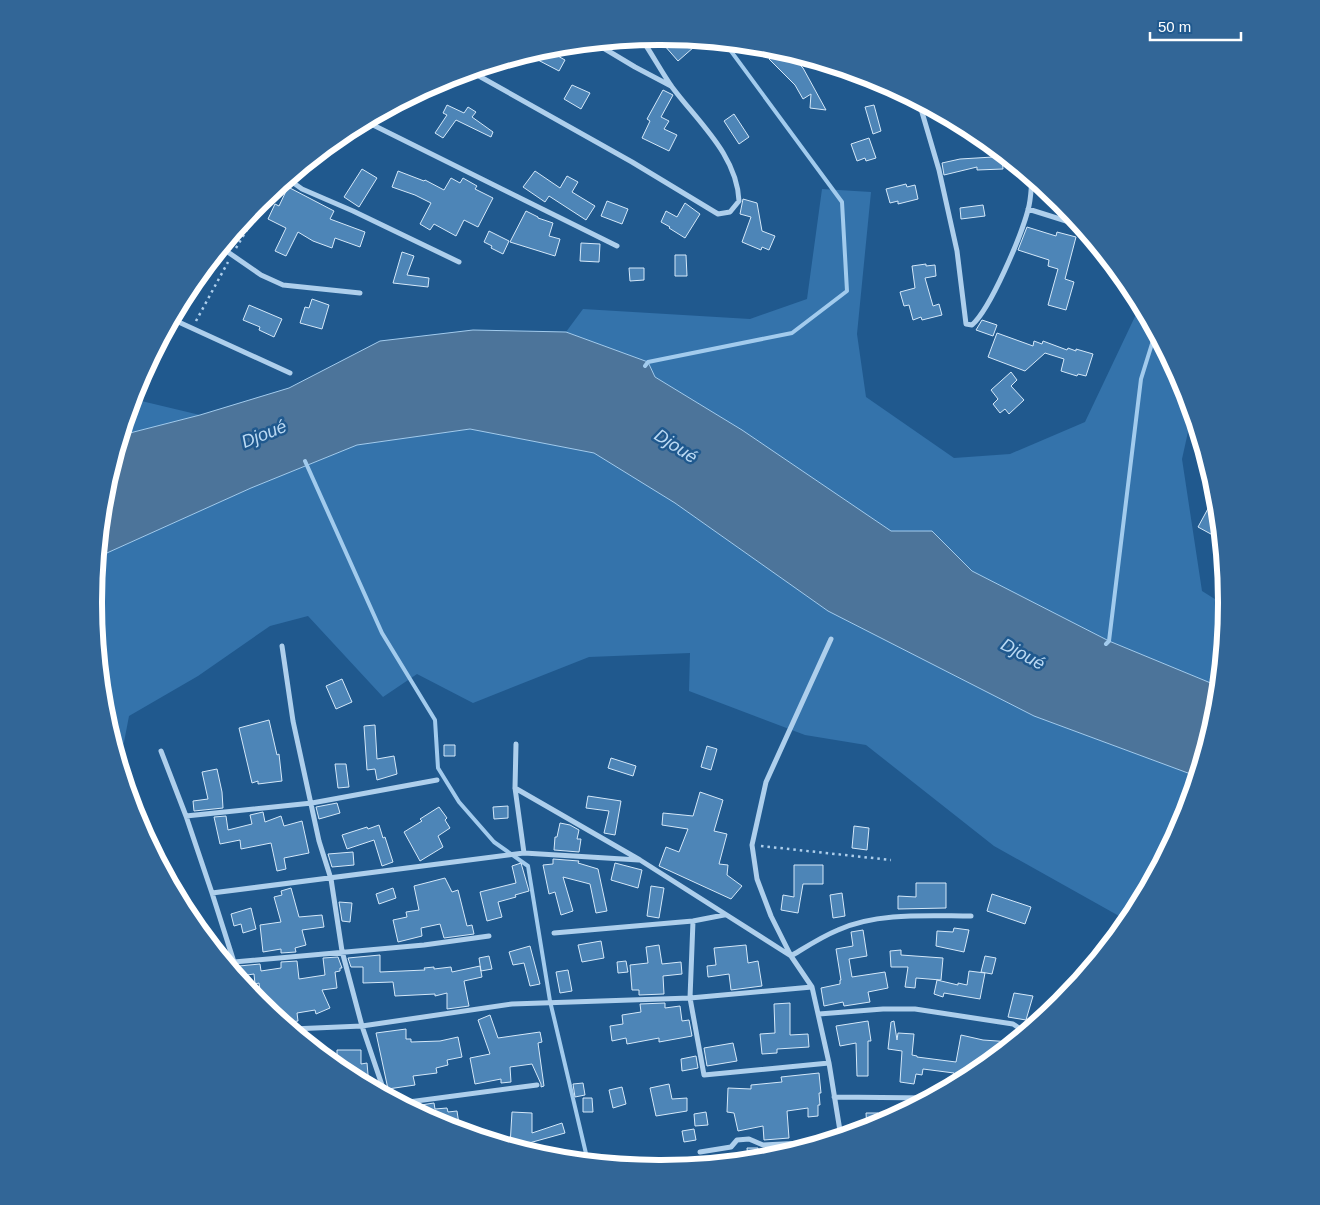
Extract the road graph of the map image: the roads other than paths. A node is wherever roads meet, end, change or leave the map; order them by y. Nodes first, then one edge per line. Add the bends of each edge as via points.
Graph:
1 (646, 45) edge
2 (604, 48) edge
3 (479, 76) edge
4 (672, 86) junction
5 (921, 110) edge
6 (372, 126) edge
7 (293, 182) edge
8 (1031, 186) edge
9 (1028, 209) junction
10 (1066, 221) edge
11 (617, 246) dead end
12 (227, 252) edge
13 (459, 262) dead end
14 (360, 293) dead end
15 (178, 322) edge
16 (290, 373) dead end
17 (831, 640) dead end
18 (282, 646) dead end
19 (516, 744) dead end
20 (161, 751) dead end
21 (437, 780) dead end
22 (515, 788) junction
23 (312, 803) junction
24 (186, 816) junction
25 (524, 853) junction
26 (640, 860) junction
27 (331, 879) junction
28 (212, 893) junction
29 (725, 915) junction
30 (971, 916) dead end
31 (694, 921) junction
32 (554, 933) dead end
33 (489, 936) dead end
34 (342, 951) junction
35 (791, 956) junction
36 (234, 962) joint
37 (812, 987) junction
38 (690, 998) junction
39 (819, 1014) junction
40 (362, 1026) junction
41 (300, 1029) edge
42 (1020, 1029) edge
43 (829, 1063) junction
44 (536, 1085) dead end
45 (382, 1086) edge
46 (834, 1097) junction
47 (916, 1098) edge
48 (411, 1102) edge
49 (840, 1130) edge
50 (793, 1143) edge
51 (700, 1152) dead end

1 - 4 street
2 - 4 street
3 - 4 street via 718,214 730,212 739,201 734,174 722,151
5 - 9 street via 957,250 966,324 972,325 984,312
6 - 11 street
7 - 13 street
8 - 9 street
9 - 10 street
12 - 14 street via 260,275 283,285
15 - 16 street
17 - 35 street via 766,782 752,845 757,879
18 - 23 street via 293,721
19 - 22 street
20 - 24 street
21 - 23 street
22 - 25 street
22 - 26 street
23 - 24 street
23 - 27 street
24 - 28 street
25 - 26 street
25 - 27 street
26 - 29 street
27 - 28 street
27 - 34 street
28 - 36 street
29 - 31 street
29 - 35 street
30 - 35 street via 892,917 865,922 838,929
31 - 32 street
31 - 38 street
33 - 34 street
34 - 36 street
34 - 40 street
35 - 37 street
37 - 38 street
37 - 39 street
38 - 40 street via 512,1004
38 - 43 street via 704,1075
39 - 42 street via 915,1010 1013,1024
39 - 43 street
40 - 41 street
40 - 45 street
43 - 46 street
44 - 48 street
46 - 47 street
46 - 49 street
50 - 51 street via 763,1145 749,1139 737,1140 731,1147

